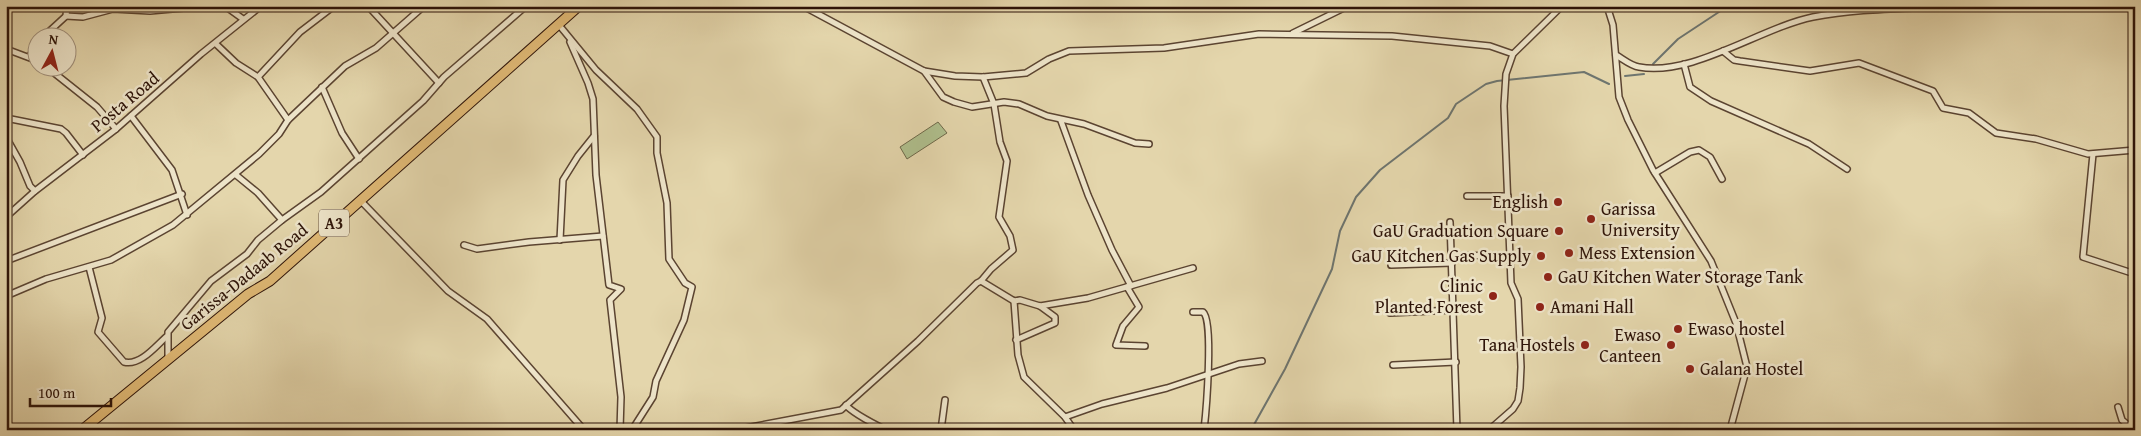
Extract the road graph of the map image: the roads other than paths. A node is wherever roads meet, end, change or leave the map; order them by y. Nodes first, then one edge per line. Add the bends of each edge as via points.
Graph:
1 (67, 6) edge
2 (206, 6) edge
3 (225, 6) edge
4 (261, 6) edge
5 (334, 6) edge
6 (368, 6) edge
7 (424, 6) edge
8 (526, 6) edge
9 (579, 6) edge
10 (803, 6) edge
11 (1348, 6) edge
12 (1562, 6) edge
13 (1607, 6) edge
14 (1954, 6) edge
15 (66, 16) junction
16 (243, 19) junction
17 (558, 24) junction
18 (53, 28) edge
19 (394, 32) junction
20 (1292, 34) junction
21 (569, 39) junction
22 (216, 44) junction
23 (6, 49) edge
24 (1723, 51) junction
25 (1513, 54) junction
26 (1616, 55) junction
27 (28, 58) edge
28 (1684, 64) junction
29 (924, 71) junction
30 (258, 77) junction
31 (983, 77) junction
32 (60, 78) edge
33 (439, 83) junction
34 (322, 87) junction
35 (994, 104) junction
36 (131, 116) junction
37 (6, 118) edge
38 (288, 120) junction
39 (1061, 120) junction
40 (116, 129) junction
41 (594, 136) junction
42 (6, 138) edge
43 (1149, 144) dead end
44 (2135, 150) edge
45 (2093, 154) junction
46 (83, 155) junction
47 (359, 158) junction
48 (1847, 169) dead end
49 (1655, 173) junction
50 (236, 175) junction
51 (1722, 179) dead end
52 (35, 191) junction
53 (182, 194) junction
54 (1468, 196) dead end
55 (1508, 196) junction
56 (360, 200) junction
57 (187, 215) junction
58 (6, 217) edge
59 (282, 220) junction
60 (1450, 222) dead end
61 (603, 236) junction
62 (560, 240) junction
63 (464, 245) dead end
64 (1452, 256) junction
65 (1510, 256) junction
66 (6, 261) edge
67 (1452, 263) junction
68 (1391, 265) dead end
69 (89, 267) junction
70 (1193, 268) dead end
71 (2135, 274) edge
72 (981, 281) junction
73 (1129, 286) junction
74 (6, 296) edge
75 (1014, 301) junction
76 (1040, 306) junction
77 (1453, 310) junction
78 (1193, 312) dead end
79 (1390, 313) dead end
80 (166, 337) junction
81 (1016, 340) junction
82 (1145, 346) dead end
83 (168, 361) junction
84 (1262, 361) dead end
85 (1456, 362) junction
86 (1393, 365) dead end
87 (1209, 375) junction
88 (945, 400) dead end
89 (846, 405) junction
90 (2118, 407) dead end
91 (1065, 417) junction
92 (82, 430) edge
93 (584, 430) edge
94 (620, 430) edge
95 (632, 430) edge
96 (735, 430) edge
97 (886, 430) edge
98 (941, 430) edge
99 (1074, 430) edge
100 (1204, 430) edge
101 (1457, 430) edge
102 (1489, 430) edge
103 (1730, 430) edge
104 (2134, 430) edge

1 - 15 street
2 - 15 street via 150,11 112,9 83,17
3 - 16 street
4 - 16 street, Posta Road
5 - 30 street via 300,32
6 - 19 street
7 - 19 street
8 - 33 street
9 - 17 highway, Garissa-Dadaab Road / A3
10 - 29 street
11 - 20 street
12 - 25 street
13 - 26 street
14 - 24 street via 1839,12 1772,29
15 - 18 street
16 - 22 street, Posta Road
17 - 21 street
17 - 56 highway, Garissa-Dadaab Road / A3
19 - 33 street
19 - 34 street via 364,56 355,58
20 - 25 street via 1409,38 1490,46
20 - 31 street via 1259,34 1164,48 1069,52 1026,73
21 - 41 street via 593,99
21 - 95 street via 596,70 637,108 657,137 667,203 669,258 685,283 692,288 684,320 656,381 653,396
22 - 30 street via 236,63
22 - 36 street, Posta Road
23 - 27 street
24 - 28 street
24 - 45 street via 1734,60 1810,71 1859,63 1933,91 1943,108 1969,113 1996,133 2036,139
25 - 55 street via 1504,86
26 - 28 street via 1637,67 1653,69
26 - 49 street via 1619,97
28 - 48 street via 1690,87 1711,101 1809,144
29 - 31 street
29 - 35 street via 943,97 972,107
30 - 38 street
31 - 35 street
32 - 40 street via 97,108
33 - 47 street via 423,102
34 - 38 street
34 - 47 street via 342,133
35 - 39 street via 1019,104
35 - 72 street via 1000,142 1007,161 999,217 1010,236 1013,250
36 - 40 street, Posta Road
36 - 53 street via 172,170
37 - 46 street via 61,129
38 - 50 street via 279,134
39 - 43 street via 1084,124 1135,143
39 - 73 street via 1088,195
40 - 46 street, Posta Road
41 - 61 street
41 - 62 street via 563,180
42 - 52 street
44 - 45 street
45 - 71 street via 2083,257
46 - 52 street, Posta Road
47 - 59 street via 306,204
49 - 51 street via 1699,150 1710,157
49 - 103 street via 1712,261 1739,332 1747,367
50 - 57 street
50 - 59 street via 258,193
52 - 58 street, Posta Road
53 - 57 street
53 - 66 street
54 - 55 street
55 - 65 street
56 - 83 highway, Garissa-Dadaab Road / A3 via 270,281 248,294
56 - 93 street via 448,291 486,319
57 - 69 street via 111,260
59 - 80 street via 247,254 211,281
60 - 64 street
61 - 62 street
61 - 94 street via 609,285 621,289 610,300 620,397
62 - 63 street via 477,250
64 - 65 street
64 - 67 street
65 - 102 street via 1511,283 1518,299 1520,388 1518,402 1513,409
67 - 68 street
67 - 77 street
69 - 74 street via 46,279
69 - 80 street via 102,318 98,332 124,362 134,363 141,359
70 - 73 street
72 - 75 street
72 - 89 street
73 - 76 street via 1088,298
73 - 82 street via 1139,307 1123,326 1116,345
75 - 76 street
75 - 81 street
76 - 81 street via 1055,317 1055,323
77 - 79 street
77 - 85 street
78 - 87 street via 1203,312 1208,321
80 - 83 street
81 - 91 street via 1024,377
83 - 92 highway, Garissa-Dadaab Road / A3
84 - 87 street via 1239,364
85 - 86 street
85 - 101 street
87 - 91 street
87 - 100 street
88 - 98 street
89 - 96 street via 841,410
89 - 97 street via 852,413 864,416
90 - 104 street via 2122,420
91 - 99 street

